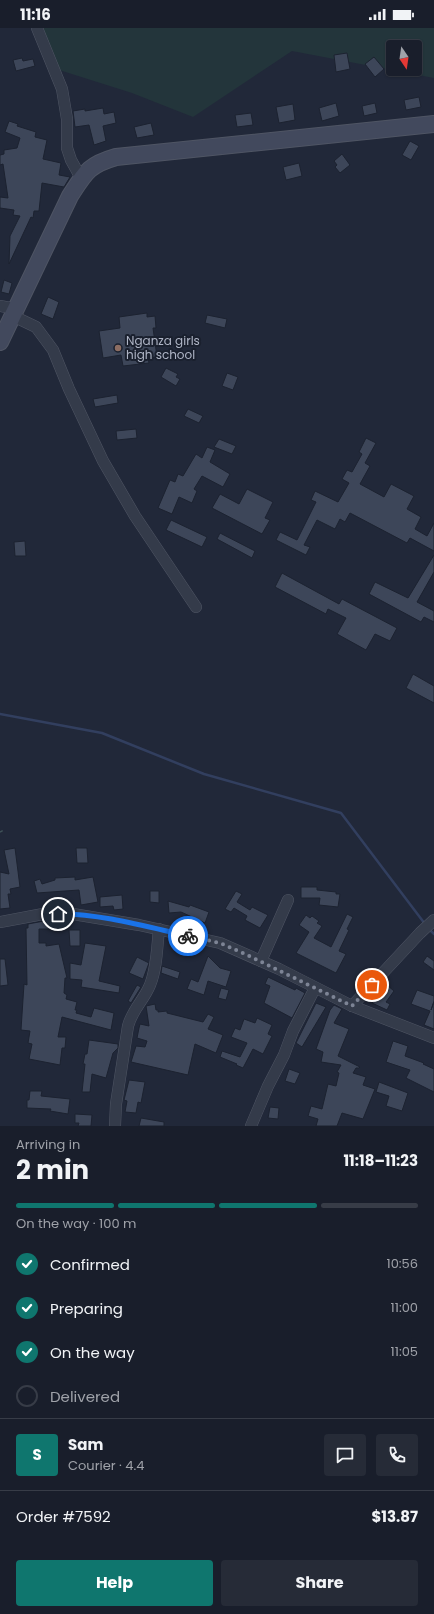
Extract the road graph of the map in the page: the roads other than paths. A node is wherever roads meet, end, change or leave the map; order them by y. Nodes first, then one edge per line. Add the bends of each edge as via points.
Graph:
1 (37, 28) edge
2 (434, 124) edge
3 (82, 178) junction
4 (0, 306) edge
5 (15, 313) junction
6 (0, 342) edge
7 (196, 606) dead end
8 (288, 900) dead end
9 (434, 920) edge
10 (0, 922) edge
11 (159, 929) junction
12 (261, 961) junction
13 (315, 988) junction
14 (352, 1006) junction
15 (434, 1038) edge
16 (115, 1126) edge
17 (251, 1126) edge

1 - 3 street via 62,89 67,148
2 - 3 main road via 116,157 90,168
3 - 5 main road via 70,196
4 - 5 street
5 - 6 main road
5 - 7 street via 36,327 53,350 103,461 135,516
8 - 12 street
9 - 14 street
10 - 11 street via 43,914 72,914
11 - 12 street via 220,943
11 - 16 street via 150,985 131,1016 128,1026
12 - 13 street
13 - 14 street
13 - 17 street
14 - 15 street

